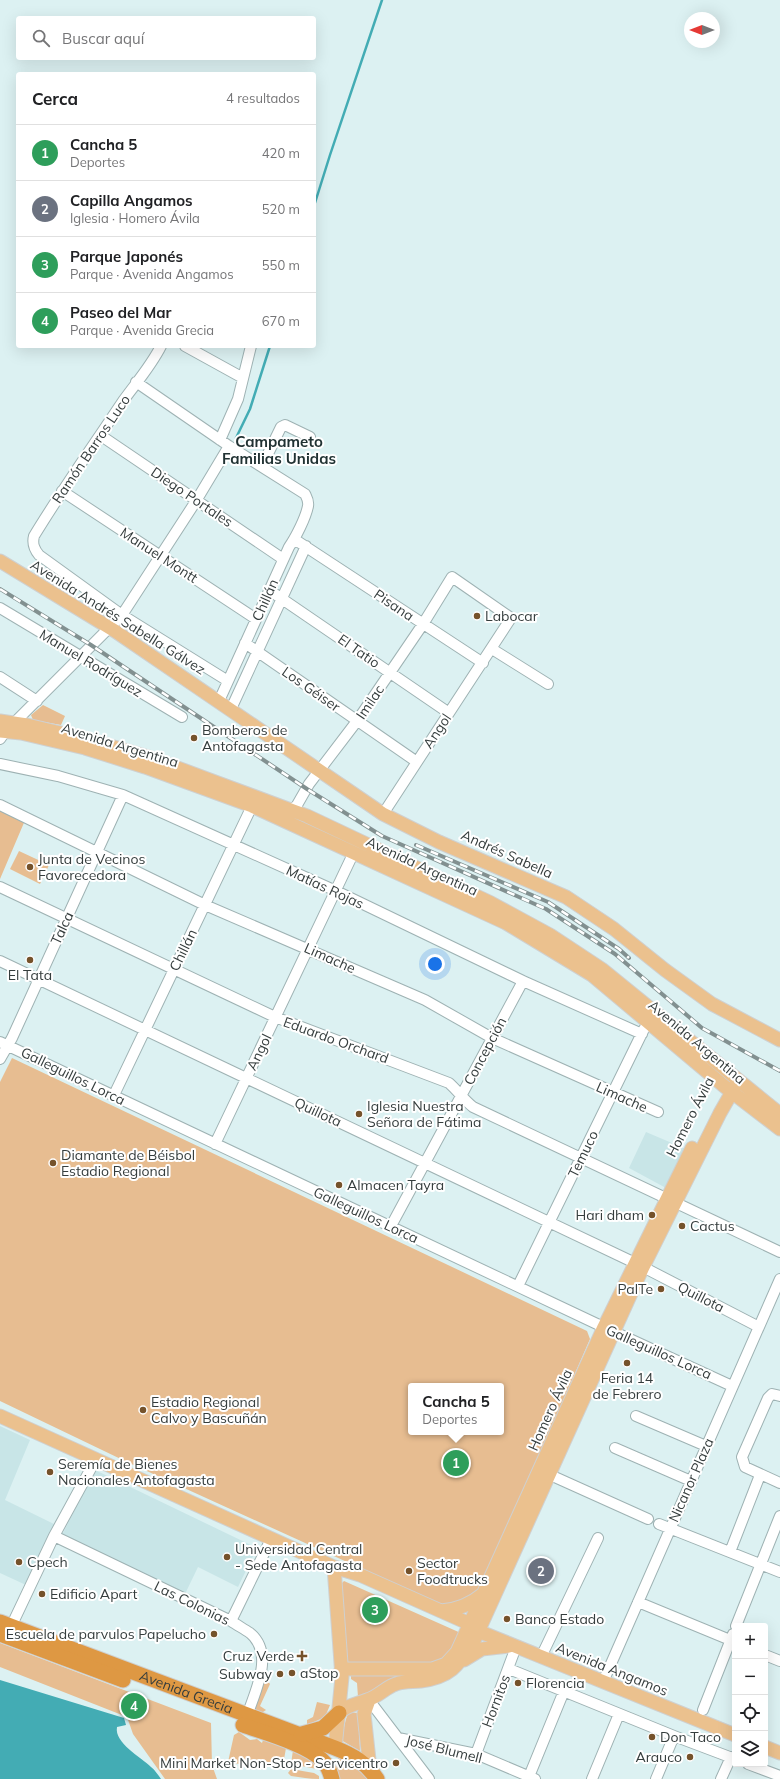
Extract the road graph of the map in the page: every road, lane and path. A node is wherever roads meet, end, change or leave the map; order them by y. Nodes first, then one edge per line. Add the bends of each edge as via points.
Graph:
1 (160, 348) edge
2 (189, 348) edge
3 (250, 348) edge
4 (243, 378) junction
5 (136, 382) junction
6 (100, 435) junction
7 (310, 437) dead end
8 (220, 440) junction
9 (229, 446) junction
10 (262, 466) junction
11 (62, 491) junction
12 (196, 501) junction
13 (294, 539) junction
14 (306, 546) junction
15 (161, 556) junction
16 (283, 559) junction
17 (0, 561) edge
18 (452, 577) joint
19 (269, 590) junction
20 (283, 599) junction
21 (0, 608) edge
22 (122, 615) junction
23 (256, 619) junction
24 (423, 624) junction
25 (110, 627) junction
26 (245, 643) junction
27 (492, 649) junction
28 (258, 652) junction
29 (80, 657) junction
30 (483, 663) junction
31 (390, 673) junction
32 (0, 678) edge
33 (228, 681) junction
34 (548, 684) dead end
35 (37, 701) junction
36 (219, 701) junction
37 (231, 709) junction
38 (449, 713) junction
39 (182, 718) dead end
40 (357, 721) junction
41 (15, 722) junction
42 (1, 731) edge
43 (417, 762) junction
44 (0, 764) edge
45 (320, 770) junction
46 (123, 795) junction
47 (0, 805) edge
48 (252, 806) junction
49 (293, 811) junction
50 (383, 814) junction
51 (279, 818) junction
52 (234, 844) junction
53 (354, 852) junction
54 (97, 853) junction
55 (0, 887) edge
56 (336, 891) junction
57 (205, 906) junction
58 (67, 918) junction
59 (308, 949) junction
60 (0, 961) edge
61 (174, 970) junction
62 (39, 979) junction
63 (523, 981) junction
64 (275, 1017) junction
65 (648, 1022) junction
66 (145, 1030) junction
67 (642, 1034) junction
68 (492, 1038) junction
69 (780, 1040) edge
70 (4, 1043) edge
71 (0, 1059) edge
72 (735, 1076) junction
73 (246, 1078) junction
74 (728, 1089) junction
75 (613, 1093) junction
76 (462, 1094) junction
77 (114, 1095) junction
78 (658, 1112) dead end
79 (780, 1114) edge
80 (780, 1129) edge
81 (215, 1144) junction
82 (580, 1159) junction
83 (425, 1162) junction
84 (671, 1200) junction
85 (549, 1223) junction
86 (391, 1226) junction
87 (780, 1252) edge
88 (639, 1265) junction
89 (780, 1279) edge
90 (518, 1286) junction
91 (759, 1327) junction
92 (609, 1329) junction
93 (732, 1386) junction
94 (776, 1395) edge
95 (0, 1416) edge
96 (636, 1416) dead end
97 (706, 1446) junction
98 (615, 1448) dead end
99 (96, 1459) junction
100 (548, 1474) junction
101 (760, 1475) junction
102 (690, 1481) junction
103 (780, 1483) edge
104 (780, 1516) edge
105 (648, 1519) dead end
106 (659, 1524) dead end
107 (670, 1529) junction
108 (54, 1536) junction
109 (271, 1538) junction
110 (598, 1538) dead end
111 (730, 1552) junction
112 (760, 1564) junction
113 (334, 1567) junction
114 (780, 1572) edge
115 (483, 1594) junction
116 (638, 1602) junction
117 (440, 1611) junction
118 (231, 1621) junction
119 (737, 1623) edge
120 (472, 1629) junction
121 (4, 1630) edge
122 (732, 1642) edge
123 (732, 1644) edge
124 (514, 1647) junction
125 (768, 1655) edge
126 (541, 1658) junction
127 (780, 1661) edge
128 (461, 1662) junction
129 (341, 1669) junction
130 (508, 1669) junction
131 (603, 1682) junction
132 (564, 1691) junction
133 (369, 1700) junction
134 (353, 1704) junction
135 (703, 1710) dead end
136 (340, 1713) junction
137 (364, 1714) junction
138 (619, 1714) junction
139 (247, 1716) junction
140 (302, 1734) junction
141 (732, 1734) edge
142 (674, 1736) junction
143 (398, 1738) junction
144 (335, 1748) junction
145 (768, 1748) edge
146 (780, 1753) edge
147 (476, 1754) junction
148 (732, 1758) edge
149 (732, 1760) edge
150 (756, 1767) edge
151 (373, 1774) edge
152 (780, 1776) edge
153 (530, 1778) edge
154 (332, 1779) edge
155 (428, 1779) edge
156 (592, 1779) edge
157 (656, 1779) edge
158 (721, 1779) edge

1 - 5 street, Ramón Barros Luco
2 - 4 street
3 - 4 street
4 - 8 street via 238,399
5 - 6 street, Ramón Barros Luco
5 - 8 street
6 - 11 street, Ramón Barros Luco
6 - 12 street, Diego Portales
7 - 10 street via 285,425 281,427
8 - 9 street
9 - 10 street
9 - 12 street
10 - 13 street, Chillán via 308,499 308,506
11 - 15 street, Manuel Montt
11 - 22 street, Ramón Barros Luco via 34,536 35,550
12 - 15 street
12 - 16 street, Diego Portales
13 - 14 street, Pisana
13 - 16 street, Chillán
14 - 20 street
14 - 24 street, Pisana
15 - 22 street
15 - 23 street, Manuel Montt
16 - 19 street, Chillán
17 - 25 main road, Avenida Andrés Sabella Gálvez
18 - 24 street, Imilac
18 - 27 street, Angol via 511,618
19 - 20 street, El Tatio
19 - 23 street, Chillán
20 - 28 street
20 - 31 street, El Tatio
21 - 29 street, Manuel Rodríguez
22 - 25 street
22 - 33 street
23 - 26 street, Chillán
24 - 30 street, Pisana
24 - 31 street, Imilac
25 - 29 street
25 - 36 main road, Avenida Andrés Sabella Gálvez
26 - 28 street, Los Géiser
26 - 33 street, Chillán
27 - 30 street, Angol
27 - 34 street
28 - 37 street
28 - 40 street, Los Géiser
29 - 35 street
29 - 39 street, Manuel Rodríguez
30 - 38 street, Angol
31 - 38 street, El Tatio
31 - 40 street, Imilac
32 - 35 street
33 - 36 street, Chillán
35 - 41 street
36 - 37 main road, Andrés Sabella
37 - 45 main road, Andrés Sabella
38 - 43 street, Angol
40 - 43 street, Los Géiser
40 - 45 street, Imilac
41 - 42 main road, Avenida Argentina
41 - 49 main road, Avenida Argentina via 148,757
42 - 48 main road, Avenida Argentina via 21,733 85,748
43 - 50 street, Angol
44 - 46 street, Matías Rojas via 58,776
45 - 49 street, Imilac
45 - 50 main road, Andrés Sabella
46 - 52 street, Matías Rojas
46 - 54 street, Talca
47 - 54 street, Limache
48 - 51 main road, Avenida Argentina
48 - 52 street, Chillán
49 - 51 street
49 - 72 main road, Avenida Argentina via 491,903 537,928 603,970
50 - 69 main road, Andrés Sabella via 566,897 607,924 712,1004
51 - 53 main road, Avenida Argentina
52 - 56 street, Matías Rojas
52 - 57 street, Chillán
53 - 56 street, Angol
53 - 65 main road, Avenida Argentina via 477,909 541,943 592,975
54 - 57 street, Limache
54 - 58 street, Talca
55 - 58 street, Eduardo Orchard
56 - 59 street, Angol
56 - 63 street, Matías Rojas
57 - 59 street, Limache
57 - 61 street, Chillán
58 - 61 street, Eduardo Orchard
58 - 62 street, Talca
59 - 64 street, Angol
59 - 68 street, Limache via 425,1000
60 - 62 street, Quillota
61 - 64 street, Eduardo Orchard
61 - 66 street, Chillán
62 - 66 street, Quillota
62 - 70 street, Talca
63 - 67 street, Matías Rojas
63 - 68 street, Concepción
64 - 73 street, Angol
64 - 76 street, Eduardo Orchard via 432,1075 449,1083
65 - 67 street, Temuco
65 - 74 main road, Avenida Argentina
66 - 73 street, Quillota
66 - 77 street, Chillán
67 - 75 street, Temuco
68 - 75 street, Limache
68 - 76 street, Concepción
70 - 71 street, Talca
70 - 77 street, Galleguillos Lorca
72 - 74 main road, Homero Ávila
72 - 79 main road, Avenida Argentina
73 - 81 street, Angol
73 - 83 street, Quillota
74 - 80 main road, Avenida Argentina
74 - 84 main road, Homero Ávila
75 - 78 street, Limache
75 - 82 street, Temuco
76 - 82 street, Eduardo Orchard via 473,1108
76 - 83 street, Concepción
77 - 81 street, Galleguillos Lorca
81 - 86 street, Galleguillos Lorca
82 - 84 street, Eduardo Orchard
82 - 85 street, Temuco
83 - 85 street, Quillota
83 - 86 street, Concepción
84 - 87 street, Eduardo Orchard
84 - 88 main road, Homero Ávila
85 - 88 street, Quillota
85 - 90 street, Temuco
86 - 90 street, Galleguillos Lorca
88 - 91 street, Quillota
88 - 92 main road, Homero Ávila
89 - 91 street, Nicanor Plaza
90 - 92 street, Galleguillos Lorca
91 - 93 street, Nicanor Plaza
92 - 93 street, Galleguillos Lorca
92 - 100 main road, Homero Ávila
92 - 115 main road, Homero Ávila
93 - 97 street, Nicanor Plaza
94 - 101 street via 768,1398 742,1457 745,1467
95 - 99 main road, Avenida Angamos
96 - 97 street
97 - 102 street, Nicanor Plaza
98 - 102 street
99 - 108 street
99 - 109 main road, Avenida Angamos
100 - 105 street
100 - 120 main road, Homero Ávila
101 - 103 street
101 - 111 street
102 - 107 street, Nicanor Plaza
104 - 112 street
106 - 107 street
107 - 111 street
107 - 116 street, Nicanor Plaza
108 - 118 street, Las Colonias
108 - 121 street
109 - 113 main road, Avenida Angamos
109 - 118 street
110 - 126 street
111 - 112 street
112 - 114 street
112 - 119 street
113 - 117 main road, Avenida Angamos via 360,1575
113 - 120 main road, Avenida Angamos via 356,1581
113 - 129 main road
115 - 117 main road via 474,1602 460,1608
115 - 120 main road, Homero Ávila
116 - 122 street
116 - 131 street, Nicanor Plaza
117 - 120 main road, Avenida Angamos
118 - 139 street, Las Colonias via 257,1642 263,1659
120 - 124 main road, Avenida Angamos
120 - 128 main road, Homero Ávila
120 - 129 main road, Homero Ávila via 453,1658 437,1668
121 - 139 highway, Avenida Grecia
121 - 154 highway, Avenida Grecia via 295,1745 323,1761
123 - 135 street
124 - 126 main road, Avenida Angamos
124 - 128 main road via 482,1649
124 - 130 street, Hornitos
125 - 127 street
126 - 131 main road, Avenida Angamos
128 - 133 main road, Homero Ávila via 441,1676 398,1683
129 - 136 main road
130 - 132 street
130 - 147 street, Hornitos
131 - 141 main road, Avenida Angamos
132 - 138 street
132 - 153 street
133 - 134 main road, Homero Ávila
133 - 137 main road
133 - 143 street
134 - 136 main road
134 - 137 main road
136 - 140 highway via 323,1728
136 - 144 main road
137 - 151 main road
138 - 142 street
138 - 156 street
139 - 140 highway, Avenida Grecia
140 - 144 highway, Avenida Grecia
142 - 148 street
142 - 157 street
143 - 147 street, José Blumell
143 - 155 street
144 - 151 highway, Avenida Grecia via 350,1754
144 - 154 highway
145 - 146 main road
147 - 153 street, José Blumell
149 - 158 street
150 - 152 street

